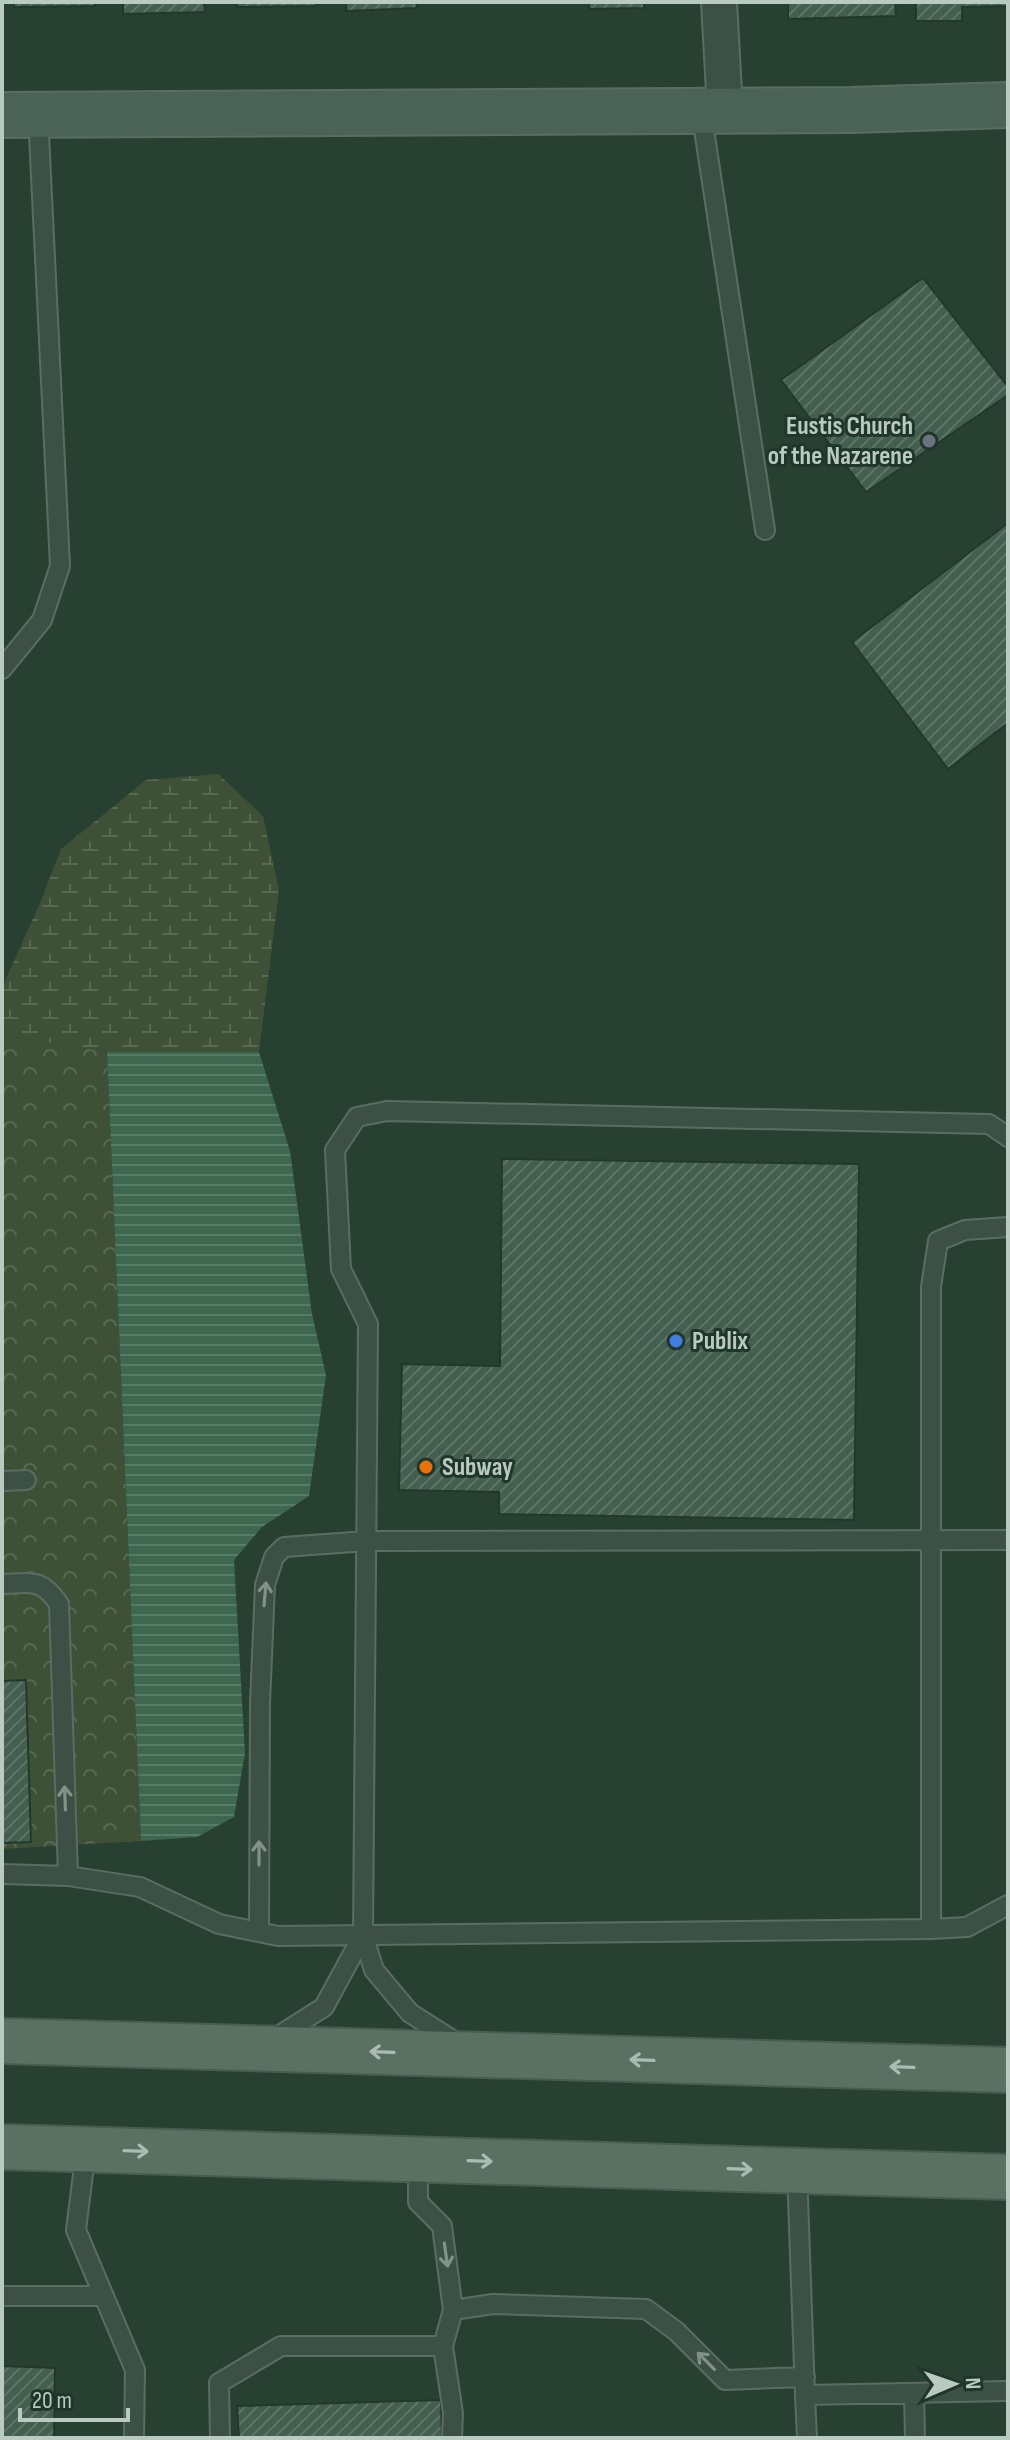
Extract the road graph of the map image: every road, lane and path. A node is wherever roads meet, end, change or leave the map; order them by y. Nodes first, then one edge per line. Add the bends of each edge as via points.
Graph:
1 (719, 2) edge
2 (1008, 105) edge
3 (713, 110) junction
4 (20, 115) edge
5 (765, 530) dead end
6 (2, 669) edge
7 (1008, 1137) edge
8 (1008, 1227) edge
9 (26, 1480) dead end
10 (2, 1481) edge
11 (1008, 1540) edge
12 (367, 1541) junction
13 (930, 1542) junction
14 (2, 1584) edge
15 (2, 1874) edge
16 (68, 1876) junction
17 (1008, 1905) edge
18 (931, 1929) junction
19 (259, 1931) junction
20 (363, 1935) junction
21 (2, 2041) edge
22 (164, 2046) junction
23 (258, 2049) junction
24 (474, 2055) junction
25 (2, 2058) edge
26 (1008, 2070) edge
27 (2, 2147) edge
28 (86, 2150) junction
29 (418, 2160) junction
30 (797, 2170) junction
31 (1008, 2177) edge
32 (2, 2296) edge
33 (104, 2296) junction
34 (453, 2310) junction
35 (443, 2346) junction
36 (805, 2386) junction
37 (1008, 2391) edge
38 (914, 2393) junction
39 (134, 2438) edge
40 (220, 2438) edge
41 (452, 2438) edge
42 (807, 2438) edge
43 (915, 2438) edge

1 - 3 street
2 - 3 street
3 - 4 street
3 - 5 lane
4 - 6 lane via 60,566 42,620
7 - 12 lane via 989,1124 387,1111 357,1117 335,1150 341,1269 368,1324
8 - 13 lane via 965,1230 938,1241 931,1287
9 - 10 lane
11 - 13 lane
12 - 13 lane
19 -> 12 lane via 265,1585 274,1557 284,1547
12 - 20 lane
13 - 18 lane
16 -> 14 lane via 59,1604 40,1583
15 - 16 lane
16 - 19 lane via 140,1887 219,1924
17 - 18 lane via 967,1927
18 - 20 lane
19 - 20 lane via 278,1936
20 - 23 lane via 324,2007
20 - 24 lane via 374,1970 410,2013
21 - 22 main road
22 - 23 main road
22 - 25 main road
24 -> 23 main road
26 -> 24 main road
27 - 28 main road
28 -> 29 main road
28 - 33 lane via 76,2230
29 -> 30 main road
29 -> 34 lane via 418,2202 442,2226
30 - 31 main road
30 - 36 lane
32 - 33 lane
33 - 39 lane via 135,2370
34 - 35 lane
36 -> 34 lane via 725,2380 646,2309 493,2304
35 - 40 lane via 281,2346 219,2383
35 - 41 lane
36 - 38 lane
36 - 42 lane
37 - 38 lane
38 - 43 lane

